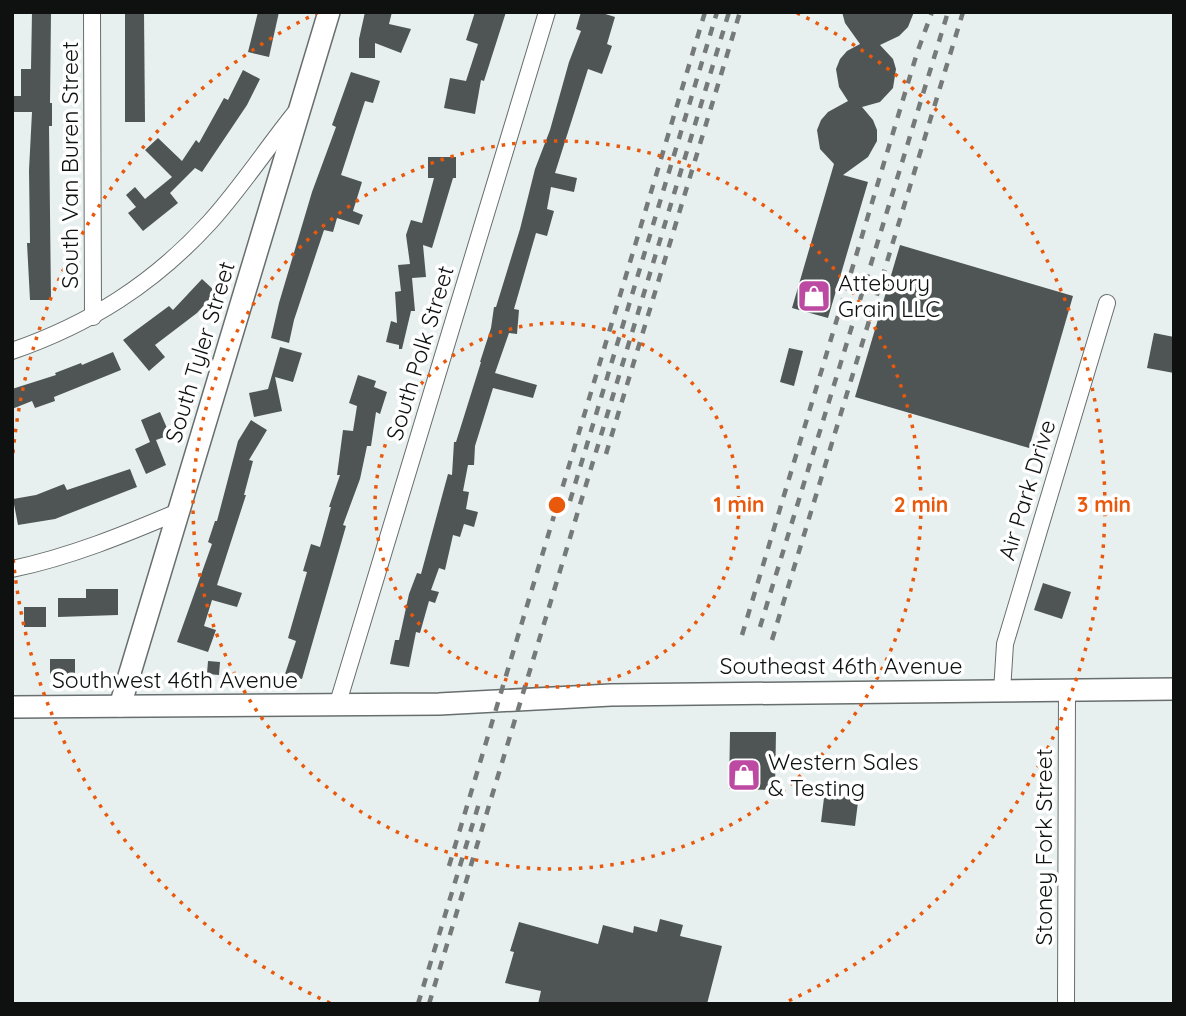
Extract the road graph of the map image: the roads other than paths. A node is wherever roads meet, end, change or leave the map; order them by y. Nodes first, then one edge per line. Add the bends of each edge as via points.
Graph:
1 (92, 12) edge
2 (329, 12) edge
3 (547, 12) edge
4 (303, 102) junction
5 (1107, 303) dead end
6 (93, 317) junction
7 (12, 351) edge
8 (180, 511) junction
9 (12, 569) edge
10 (1174, 689) edge
11 (1002, 691) junction
12 (1067, 691) junction
13 (120, 706) junction
14 (337, 706) junction
15 (12, 707) edge
16 (1066, 1004) edge

1 - 6 street, South Van Buren Street
2 - 4 main road, South Tyler Street
3 - 14 street, South Polk Street
4 - 6 street via 210,221 178,254
4 - 8 main road, South Tyler Street
5 - 11 street, Air Park Drive via 1005,644
6 - 7 street
8 - 9 street via 116,538
8 - 13 main road, South Tyler Street
10 - 12 main road, Southeast 46th Avenue
11 - 12 main road, Southeast 46th Avenue
11 - 14 main road, Southeast 46th Avenue via 622,695
12 - 16 street, Stoney Fork Street
13 - 14 main road, Southwest 46th Avenue
13 - 15 main road, Southwest 46th Avenue

